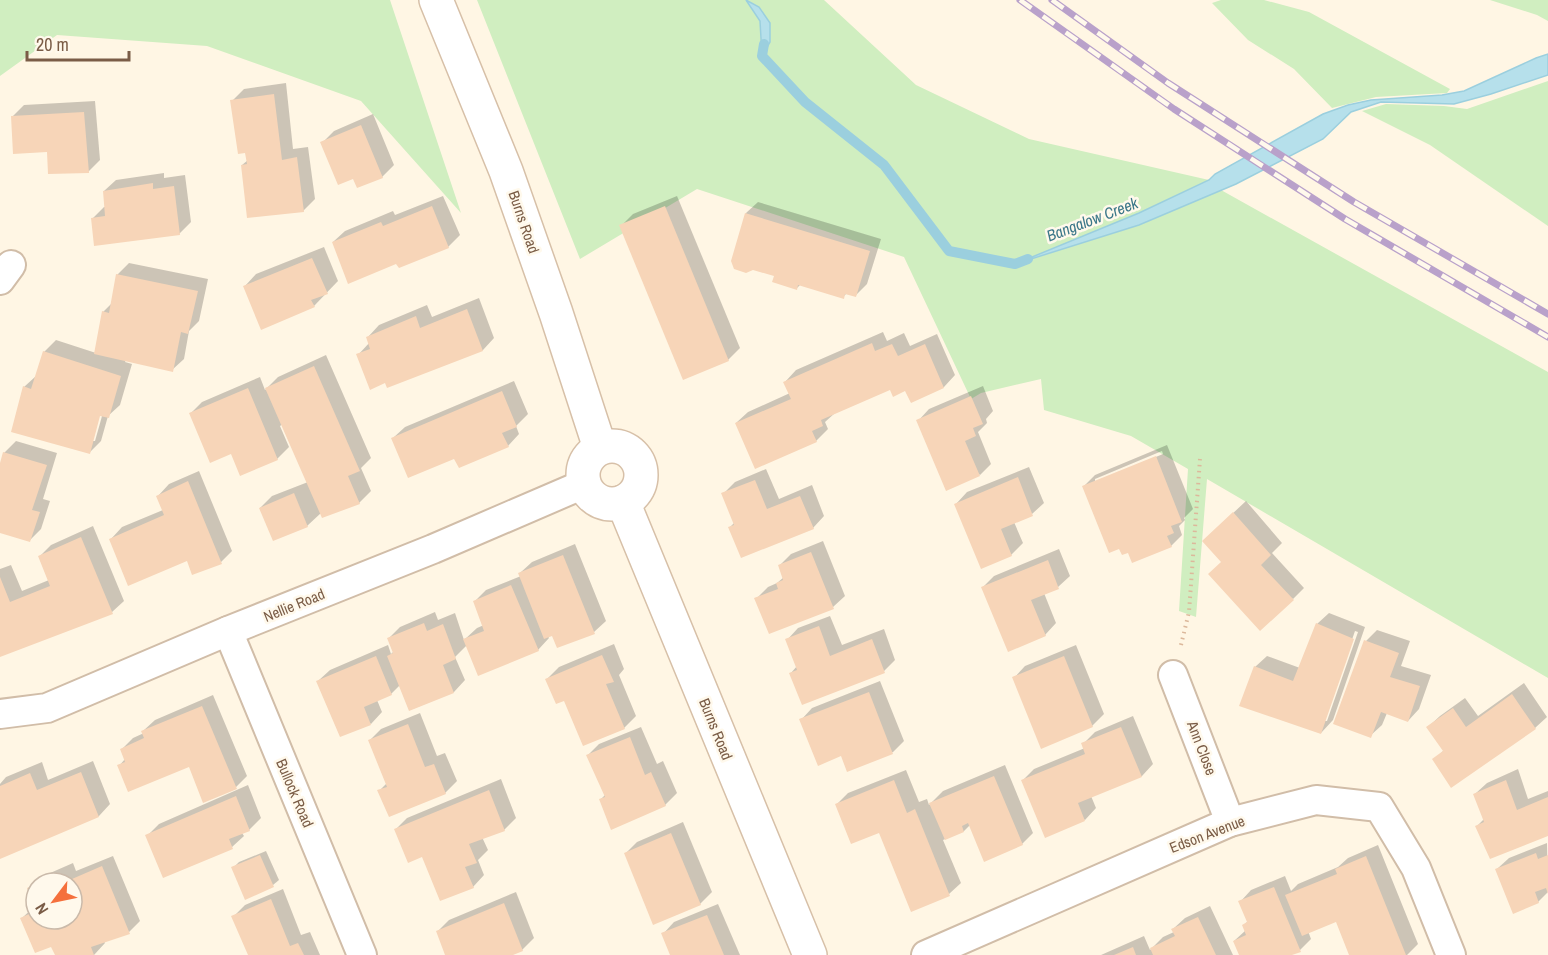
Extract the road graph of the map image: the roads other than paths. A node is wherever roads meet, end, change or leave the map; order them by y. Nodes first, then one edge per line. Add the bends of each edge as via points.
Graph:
1 (436, 0) edge
2 (600, 448) junction
3 (584, 484) junction
4 (623, 502) junction
5 (228, 631) junction
6 (1173, 675) road end
7 (0, 714) edge
8 (1230, 822) junction
9 (362, 955) edge
10 (810, 955) edge
11 (926, 955) edge
12 (1451, 955) edge

1 - 2 street, Burns Road via 506,171
2 - 3 street via 584,465
2 - 4 street via 621,446 640,464 642,477 638,489
3 - 4 street via 597,500
3 - 5 street, Nellie Road
4 - 10 street, Burns Road
5 - 7 street, Nellie Road via 47,708
5 - 9 street, Bullock Road
6 - 8 street, Ann Close
8 - 11 street, Edson Avenue
8 - 12 street, Edson Avenue via 1316,800 1379,807 1416,868

